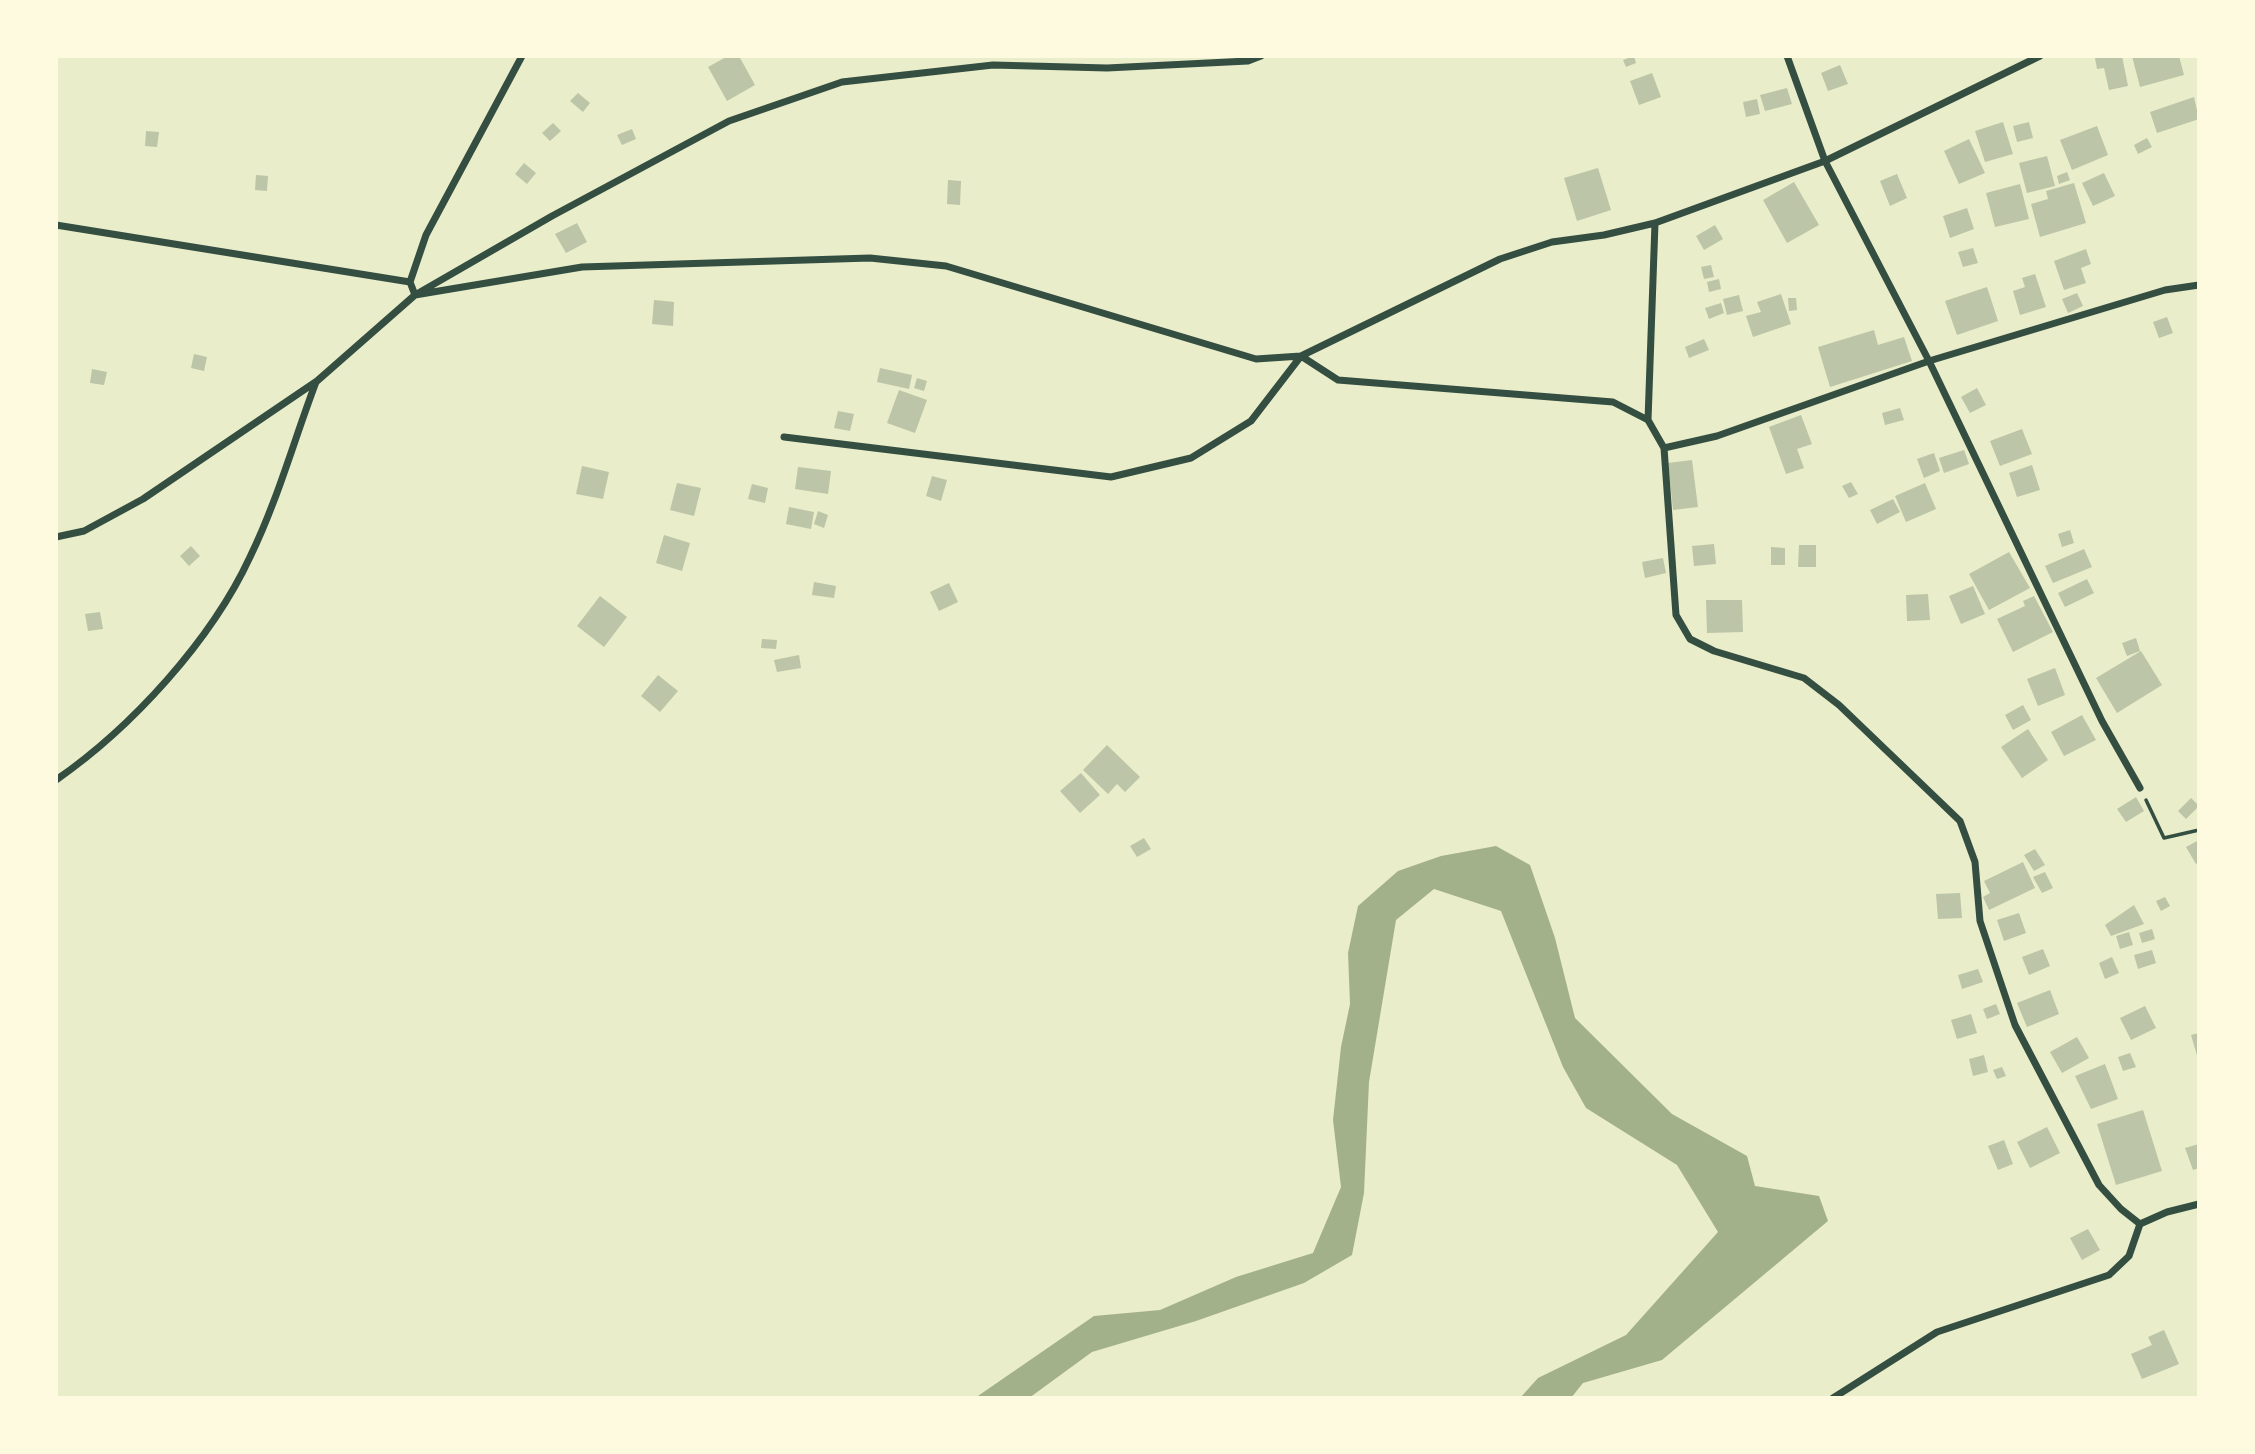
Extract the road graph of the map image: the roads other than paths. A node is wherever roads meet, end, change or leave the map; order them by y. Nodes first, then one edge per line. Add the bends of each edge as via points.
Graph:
1 (522, 56) edge
2 (1261, 56) edge
3 (1787, 56) edge
4 (2040, 56) edge
5 (1825, 161) junction
6 (1655, 223) junction
7 (56, 225) edge
8 (410, 282) junction
9 (2199, 285) edge
10 (415, 295) junction
11 (1301, 356) junction
12 (1929, 361) junction
13 (317, 380) junction
14 (1648, 420) junction
15 (784, 437) dead end
16 (1664, 448) junction
17 (56, 537) edge
18 (56, 780) edge
19 (2140, 788) road end
20 (2199, 1204) edge
21 (2140, 1224) junction
22 (1833, 1398) edge

1 - 8 street via 426,235
2 - 10 street via 1248,61 1107,68 993,65 842,82 729,121
3 - 5 street
4 - 5 street
5 - 6 street
5 - 12 street
6 - 11 street via 1552,242 1500,259
6 - 14 street
7 - 8 street
8 - 10 street
9 - 12 street via 2165,290
10 - 11 street via 582,267 870,258 946,267 1256,359
10 - 13 street
11 - 14 street via 1338,380 1613,402
11 - 15 street via 1251,421 1191,458 1111,477
12 - 16 street via 1717,436
12 - 19 street via 2102,721
13 - 17 street via 143,499 84,531
13 - 18 street via 250,558 192,652 96,753
14 - 16 street
16 - 21 street via 1676,615 1690,639 1714,651 1804,678 1839,705 1960,821 1975,862 1980,921 2015,1025 2099,1185
20 - 21 street
21 - 22 street via 2129,1256 2109,1275 1937,1332

